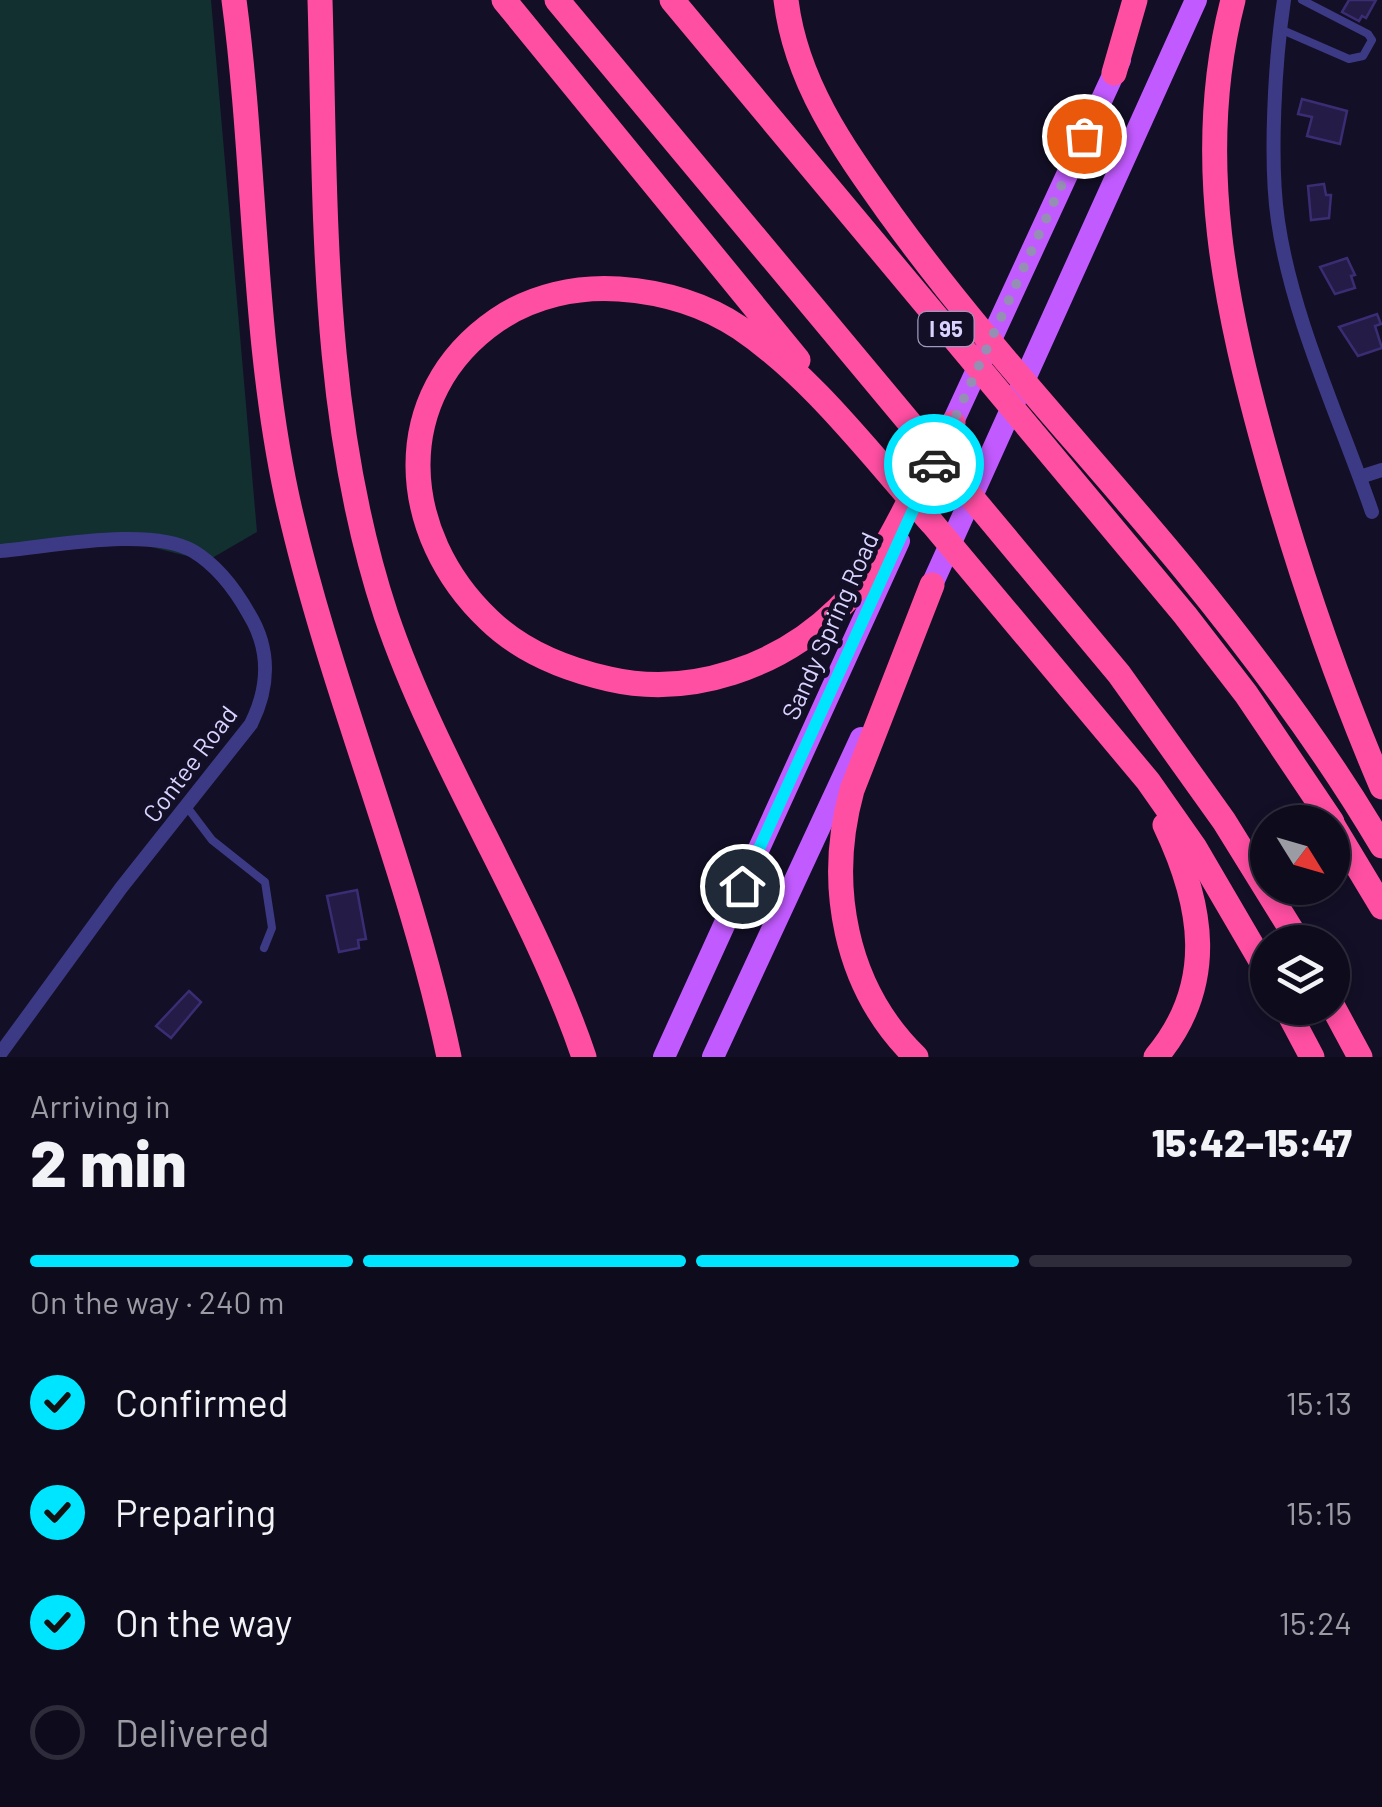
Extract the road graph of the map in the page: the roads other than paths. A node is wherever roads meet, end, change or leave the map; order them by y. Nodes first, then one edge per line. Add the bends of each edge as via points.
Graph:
1 (234, 0) edge
2 (320, 0) edge
3 (504, 0) edge
4 (556, 0) edge
5 (672, 0) edge
6 (695, 0) edge
7 (786, 0) edge
8 (1134, 0) edge
9 (1148, 0) edge
10 (1196, 0) edge
11 (1233, 0) edge
12 (1284, 0) edge
13 (1302, 0) edge
14 (1280, 29) junction
15 (1114, 73) junction
16 (795, 147) junction
17 (953, 423) joint
18 (1382, 470) edge
19 (1360, 477) junction
20 (1372, 512) dead end
21 (931, 522) junction
22 (894, 540) junction
23 (0, 551) edge
24 (932, 584) junction
25 (1014, 620) junction
26 (1382, 787) edge
27 (1320, 805) edge
28 (187, 807) junction
29 (1382, 846) edge
30 (1350, 853) edge
31 (1382, 907) edge
32 (1288, 925) edge
33 (1250, 942) edge
34 (264, 948) dead end
35 (1295, 1025) edge
36 (1343, 1025) edge
37 (0, 1054) edge
38 (449, 1057) edge
39 (584, 1057) edge
40 (664, 1057) edge
41 (713, 1057) edge
42 (916, 1057) edge
43 (1156, 1057) edge
44 (1312, 1057) edge
45 (1360, 1057) edge

1 - 38 highway via 286,492
2 - 39 highway via 331,345 364,540 412,685
3 - 21 highway
4 - 32 highway via 1119,674
5 - 16 highway, I 95
6 - 16 highway
7 - 29 highway via 812,89 855,164 973,323 1266,672
8 - 15 highway
9 - 15 main road
10 - 24 main road
11 - 26 highway via 1215,119 1222,274 1284,520
12 - 14 street
13 - 14 lane via 1368,34 1372,40 1364,56 1349,58
14 - 19 street via 1275,168 1281,241
15 - 17 main road
16 - 27 highway, I 95 via 1184,615
17 - 22 highway via 926,464
18 - 19 street
19 - 20 street
21 - 22 highway via 770,351 702,308 640,290 572,290 507,314 454,360 422,430 416,465 430,534 469,600 550,662 621,682 696,682 776,655 841,606
21 - 25 highway
22 - 40 main road, Sandy Spring Road
23 - 28 street, Contee Road via 162,543 189,549 226,579 256,625 267,676 251,724
24 - 41 main road
24 - 42 highway via 852,790 839,876 857,968 883,1018
25 - 33 highway via 1158,794
25 - 43 highway via 1156,812 1194,896 1200,929 1194,992
28 - 34 lane via 212,840 265,882 272,928
28 - 37 street, Contee Road
30 - 31 highway, I 95
35 - 44 highway
36 - 45 highway

